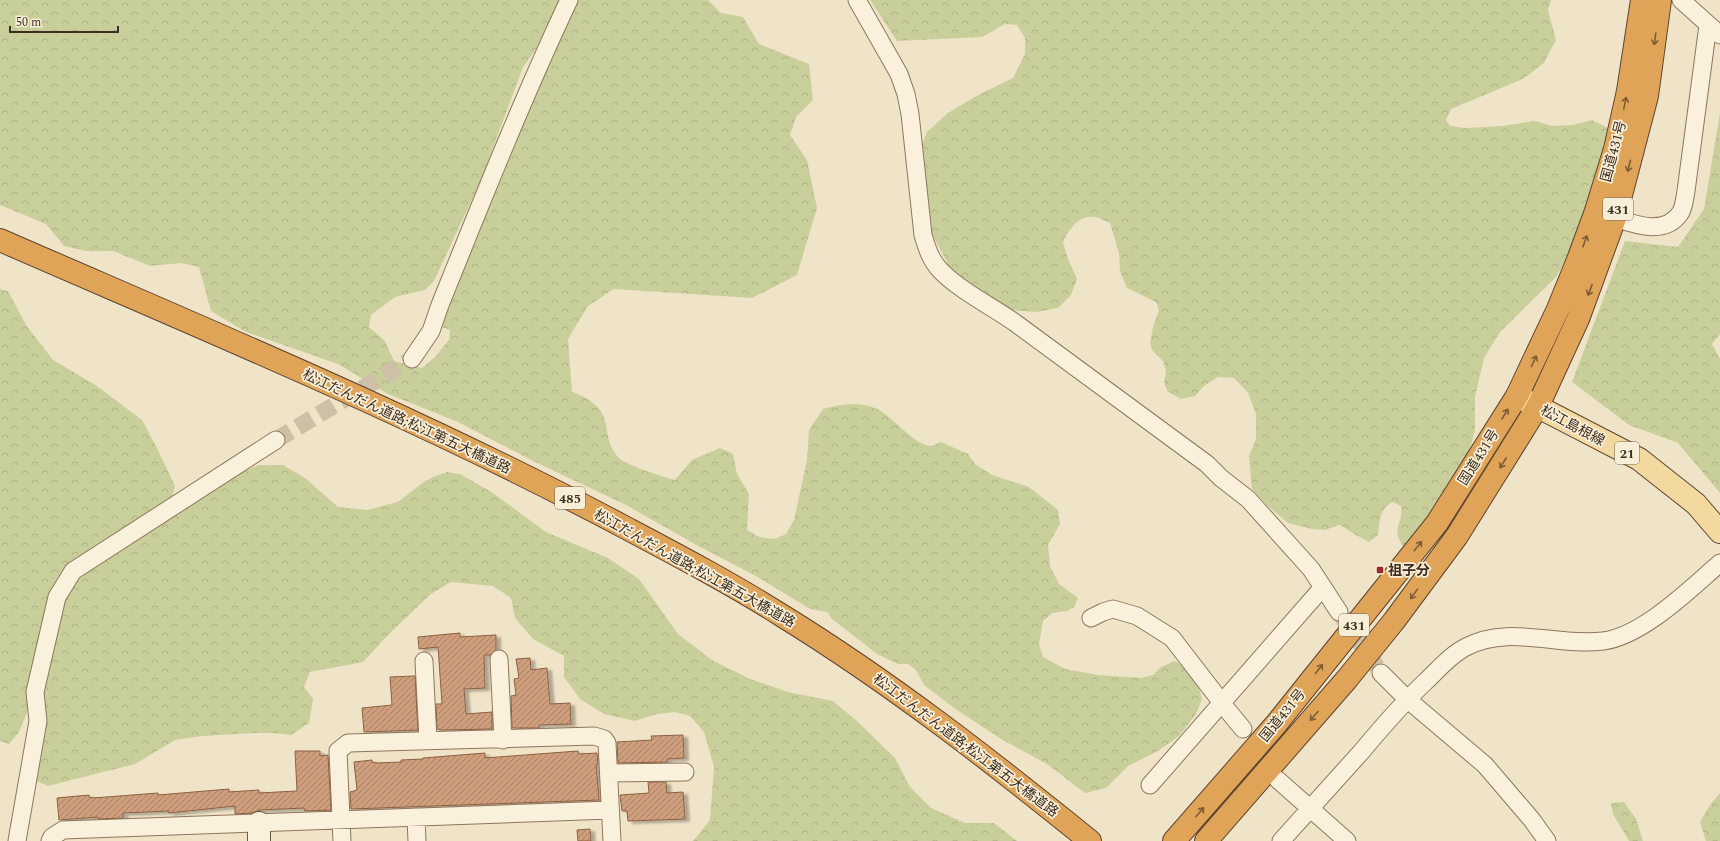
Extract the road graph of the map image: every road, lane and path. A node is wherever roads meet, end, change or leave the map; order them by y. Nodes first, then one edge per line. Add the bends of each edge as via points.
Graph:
1 (569, 0) edge
2 (857, 0) edge
3 (1642, 0) edge
4 (1660, 0) edge
5 (1680, 0) edge
6 (1714, 30) edge
7 (1615, 218) junction
8 (0, 240) edge
9 (412, 359) tunnel mouth
10 (1517, 396) junction
11 (1538, 406) junction
12 (276, 440) tunnel mouth
13 (1720, 532) edge
14 (1720, 563) edge
15 (1323, 587) junction
16 (1339, 612) tunnel mouth
17 (1091, 618) dead end
18 (500, 659) dead end
19 (424, 661) dead end
20 (1381, 673) tunnel mouth
21 (1407, 699) junction
22 (1243, 729) dead end
23 (428, 740) junction
24 (503, 740) junction
25 (685, 772) dead end
26 (609, 773) junction
27 (1278, 780) dead end
28 (1150, 785) dead end
29 (610, 810) junction
30 (1310, 810) junction
31 (416, 817) junction
32 (341, 820) junction
33 (259, 832) edge
34 (178, 833) edge
35 (101, 835) edge
36 (17, 841) edge
37 (50, 841) edge
38 (342, 841) edge
39 (417, 841) edge
40 (612, 841) edge
41 (1090, 841) edge
42 (1174, 841) edge
43 (1206, 841) edge
44 (1281, 841) edge
45 (1347, 841) edge
46 (1547, 841) edge

1 - 9 street via 541,60 431,331
2 - 15 street via 899,74 906,94 923,235 928,253 941,270 1207,464 1248,498 1311,569
10 -> 3 highway, 国道431号 / 431 via 1575,267 1598,205 1615,149 1628,91
4 -> 7 highway, 国道431号 / 431 via 1647,96
5 - 6 street
6 - 7 street via 1681,211 1675,220 1650,228
7 -> 11 highway, 国道431号 / 431 via 1578,319
8 - 41 highway, 松江だんだん道路;松江第五大橋道路 / 485 via 426,428 569,498 682,558 780,614 866,670 944,726
10 - 11 main road, 松江島根線 / 21
42 -> 10 highway, 国道431号 / 431 via 1277,723 1437,523
11 - 13 main road, 松江島根線 / 21 via 1639,459 1696,504
11 -> 43 highway, 国道431号 / 431 via 1457,536 1394,621
12 - 36 street via 73,571 66,580 58,597 35,692 38,721
14 - 21 street via 1681,596 1624,635 1604,641 1512,636 1486,640 1466,646 1456,653
15 - 16 street
15 - 28 street
17 - 22 street via 1113,609 1137,616 1172,638
18 - 24 street
19 - 23 street
20 - 21 street
21 - 30 street
21 - 46 street via 1485,765
23 - 24 street
23 - 32 street via 348,743 338,751
24 - 26 street via 600,737 607,743
25 - 26 street
26 - 29 street
27 - 30 street
29 - 31 street
29 - 40 street
30 - 44 street
30 - 45 street
31 - 32 street
31 - 39 street
32 - 33 street
32 - 38 street
33 - 34 street
34 - 35 street
35 - 37 street via 63,830

